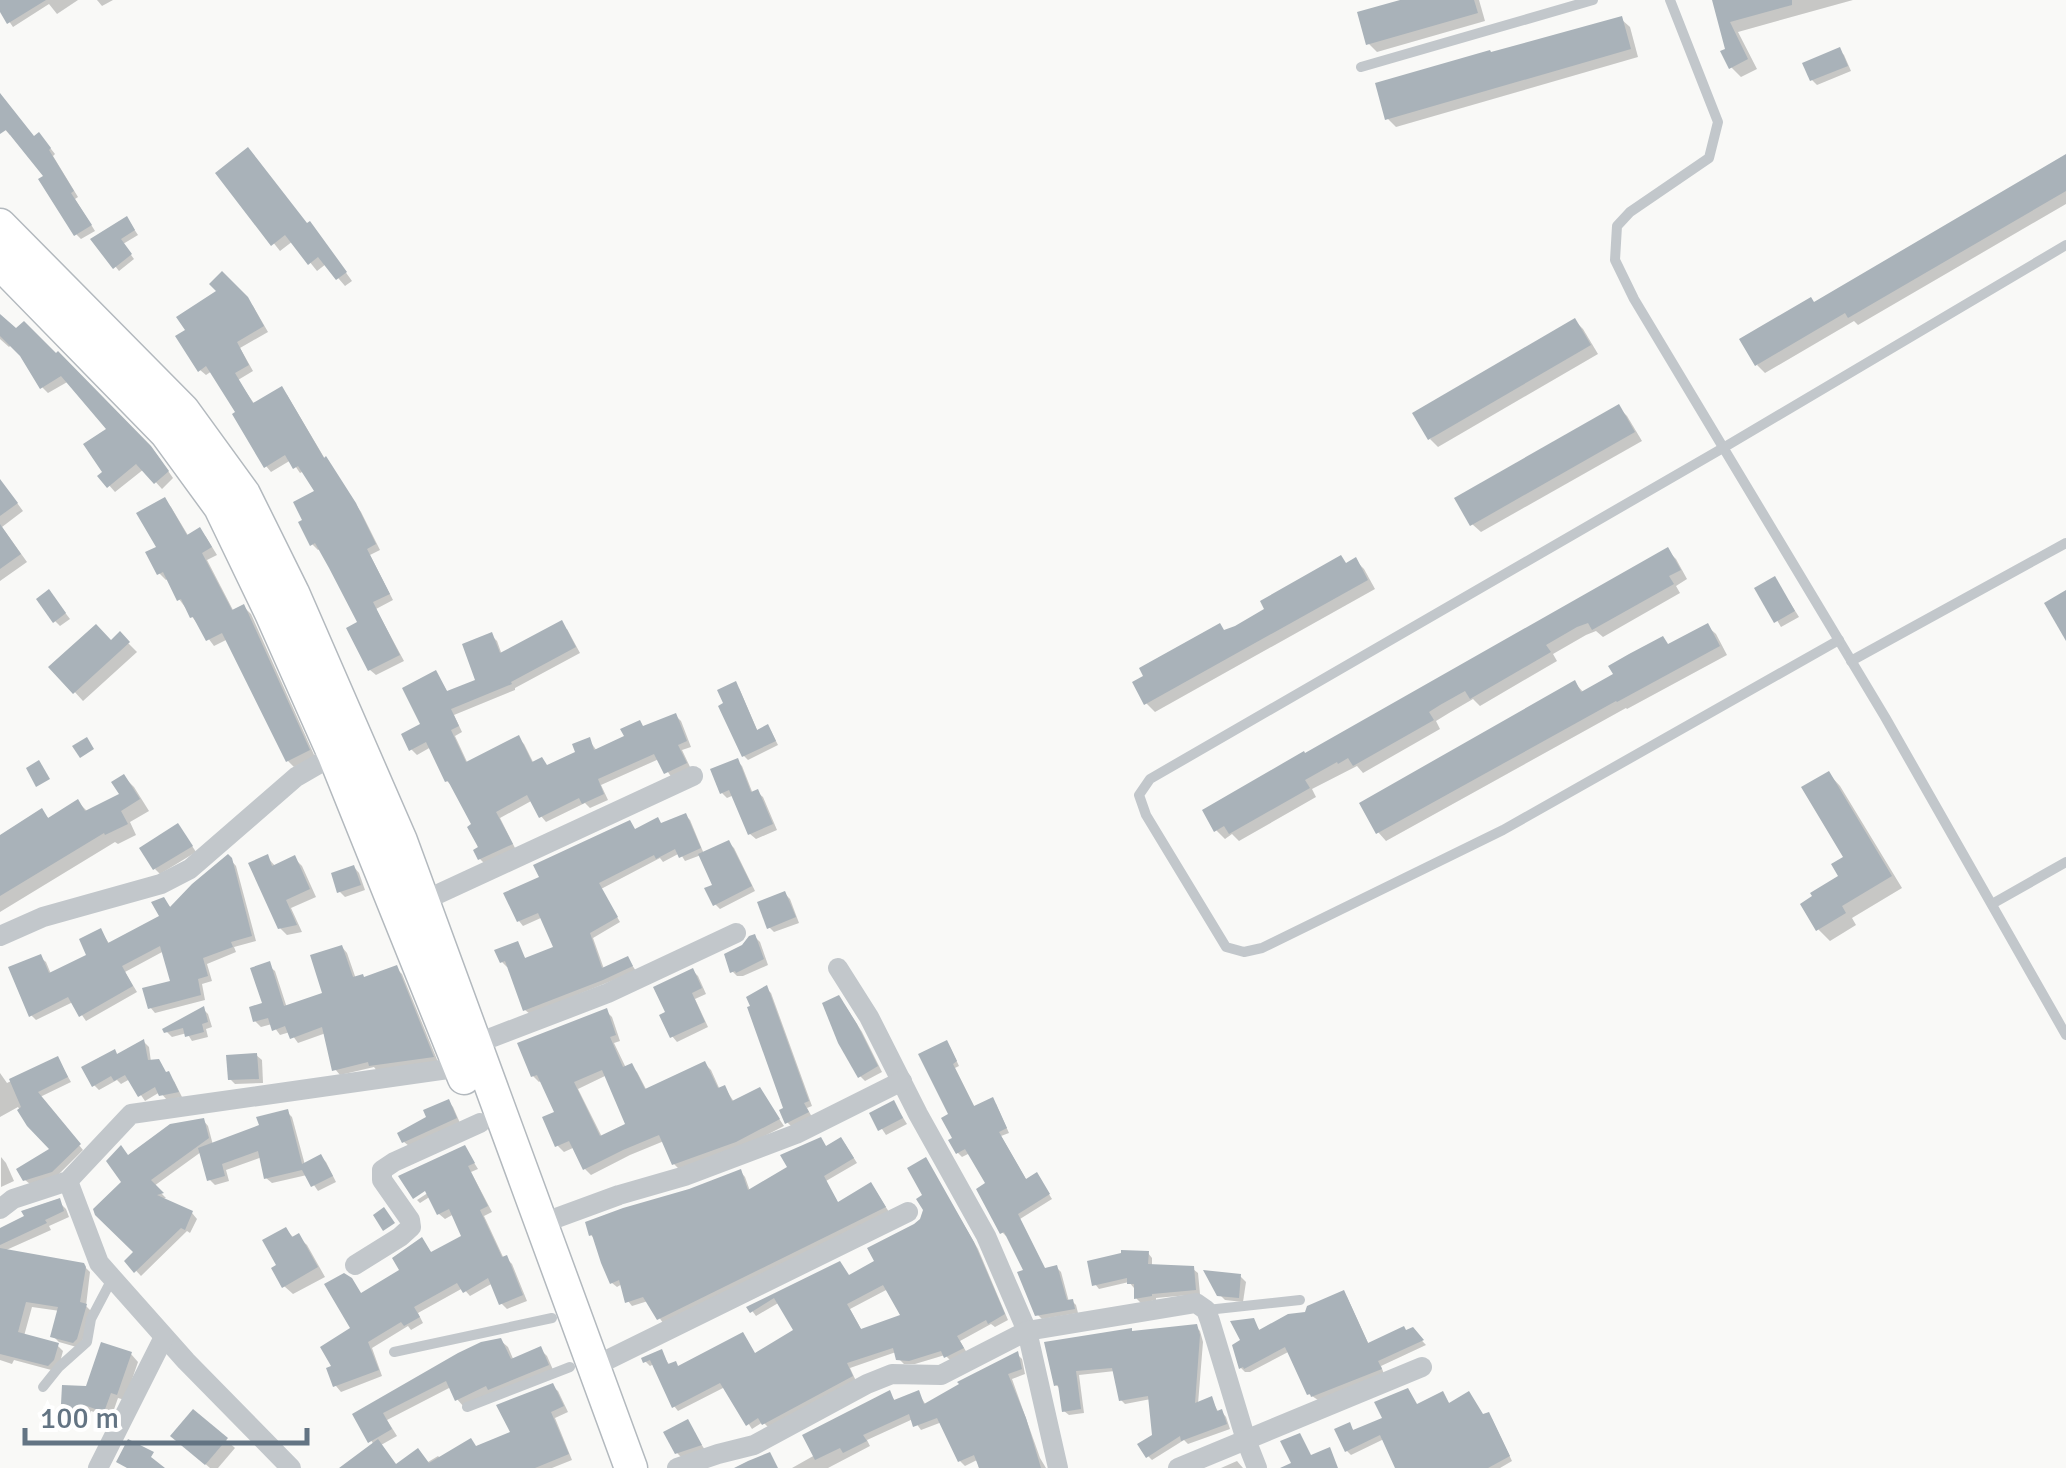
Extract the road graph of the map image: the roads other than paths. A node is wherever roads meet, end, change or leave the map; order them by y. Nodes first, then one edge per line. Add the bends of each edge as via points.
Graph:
1 (1593, 0) edge
2 (1670, 0) edge
3 (1361, 67) dead end
4 (0, 226) edge
5 (2066, 246) edge
6 (4, 275) edge
7 (1724, 448) junction
8 (2066, 543) edge
9 (1839, 640) junction
10 (1851, 661) junction
11 (334, 754) junction
12 (693, 776) dead end
13 (2066, 862) edge
14 (423, 902) junction
15 (1992, 904) junction
16 (736, 933) dead end
17 (0, 936) edge
18 (838, 968) dead end
19 (2066, 1035) edge
20 (472, 1059) junction
21 (902, 1081) junction
22 (480, 1123) junction
23 (68, 1180) junction
24 (0, 1209) edge
25 (908, 1212) dead end
26 (540, 1224) junction
27 (355, 1264) dead end
28 (112, 1278) junction
29 (1300, 1300) dead end
30 (1206, 1310) junction
31 (552, 1318) junction
32 (1026, 1331) junction
33 (164, 1337) junction
34 (394, 1352) dead end
35 (1422, 1366) dead end
36 (582, 1367) junction
37 (43, 1387) dead end
38 (467, 1407) dead end
39 (1246, 1440) junction
40 (98, 1468) edge
41 (291, 1468) edge
42 (608, 1468) edge
43 (631, 1468) edge
44 (676, 1468) edge
45 (1058, 1468) edge
46 (1178, 1468) edge
47 (1257, 1468) edge

1 - 3 lane
2 - 7 lane via 1718,122 1709,158 1617,226 1615,260
4 - 14 main road via 183,410 244,494 293,593
5 - 7 lane
6 - 11 main road via 166,433 220,508
7 - 9 lane
7 - 9 lane via 1150,779 1139,796 1146,815 1226,946 1262,948 1503,830
8 - 10 lane
9 - 10 lane
10 - 15 lane
11 - 17 street via 296,776 190,869
11 - 20 main road
12 - 14 street
13 - 15 lane
14 - 20 main road
15 - 19 lane
16 - 20 street
18 - 21 street
20 - 22 main road
20 - 23 street via 131,1114
20 - 26 main road
21 - 26 street via 796,1134
21 - 32 street via 986,1236
22 - 27 street via 382,1170 411,1227
22 - 31 main road
23 - 24 street
23 - 28 street via 99,1263
25 - 36 street
26 - 36 main road
28 - 33 street
28 - 37 lane via 87,1342
29 - 30 lane
30 - 32 street via 1196,1303
30 - 39 street
31 - 34 lane
31 - 36 main road
32 - 44 street via 941,1375 892,1374 754,1445
32 - 45 street
33 - 40 street
33 - 41 street
35 - 39 street
36 - 38 lane
36 - 42 main road
36 - 43 main road
39 - 46 street
39 - 47 street

